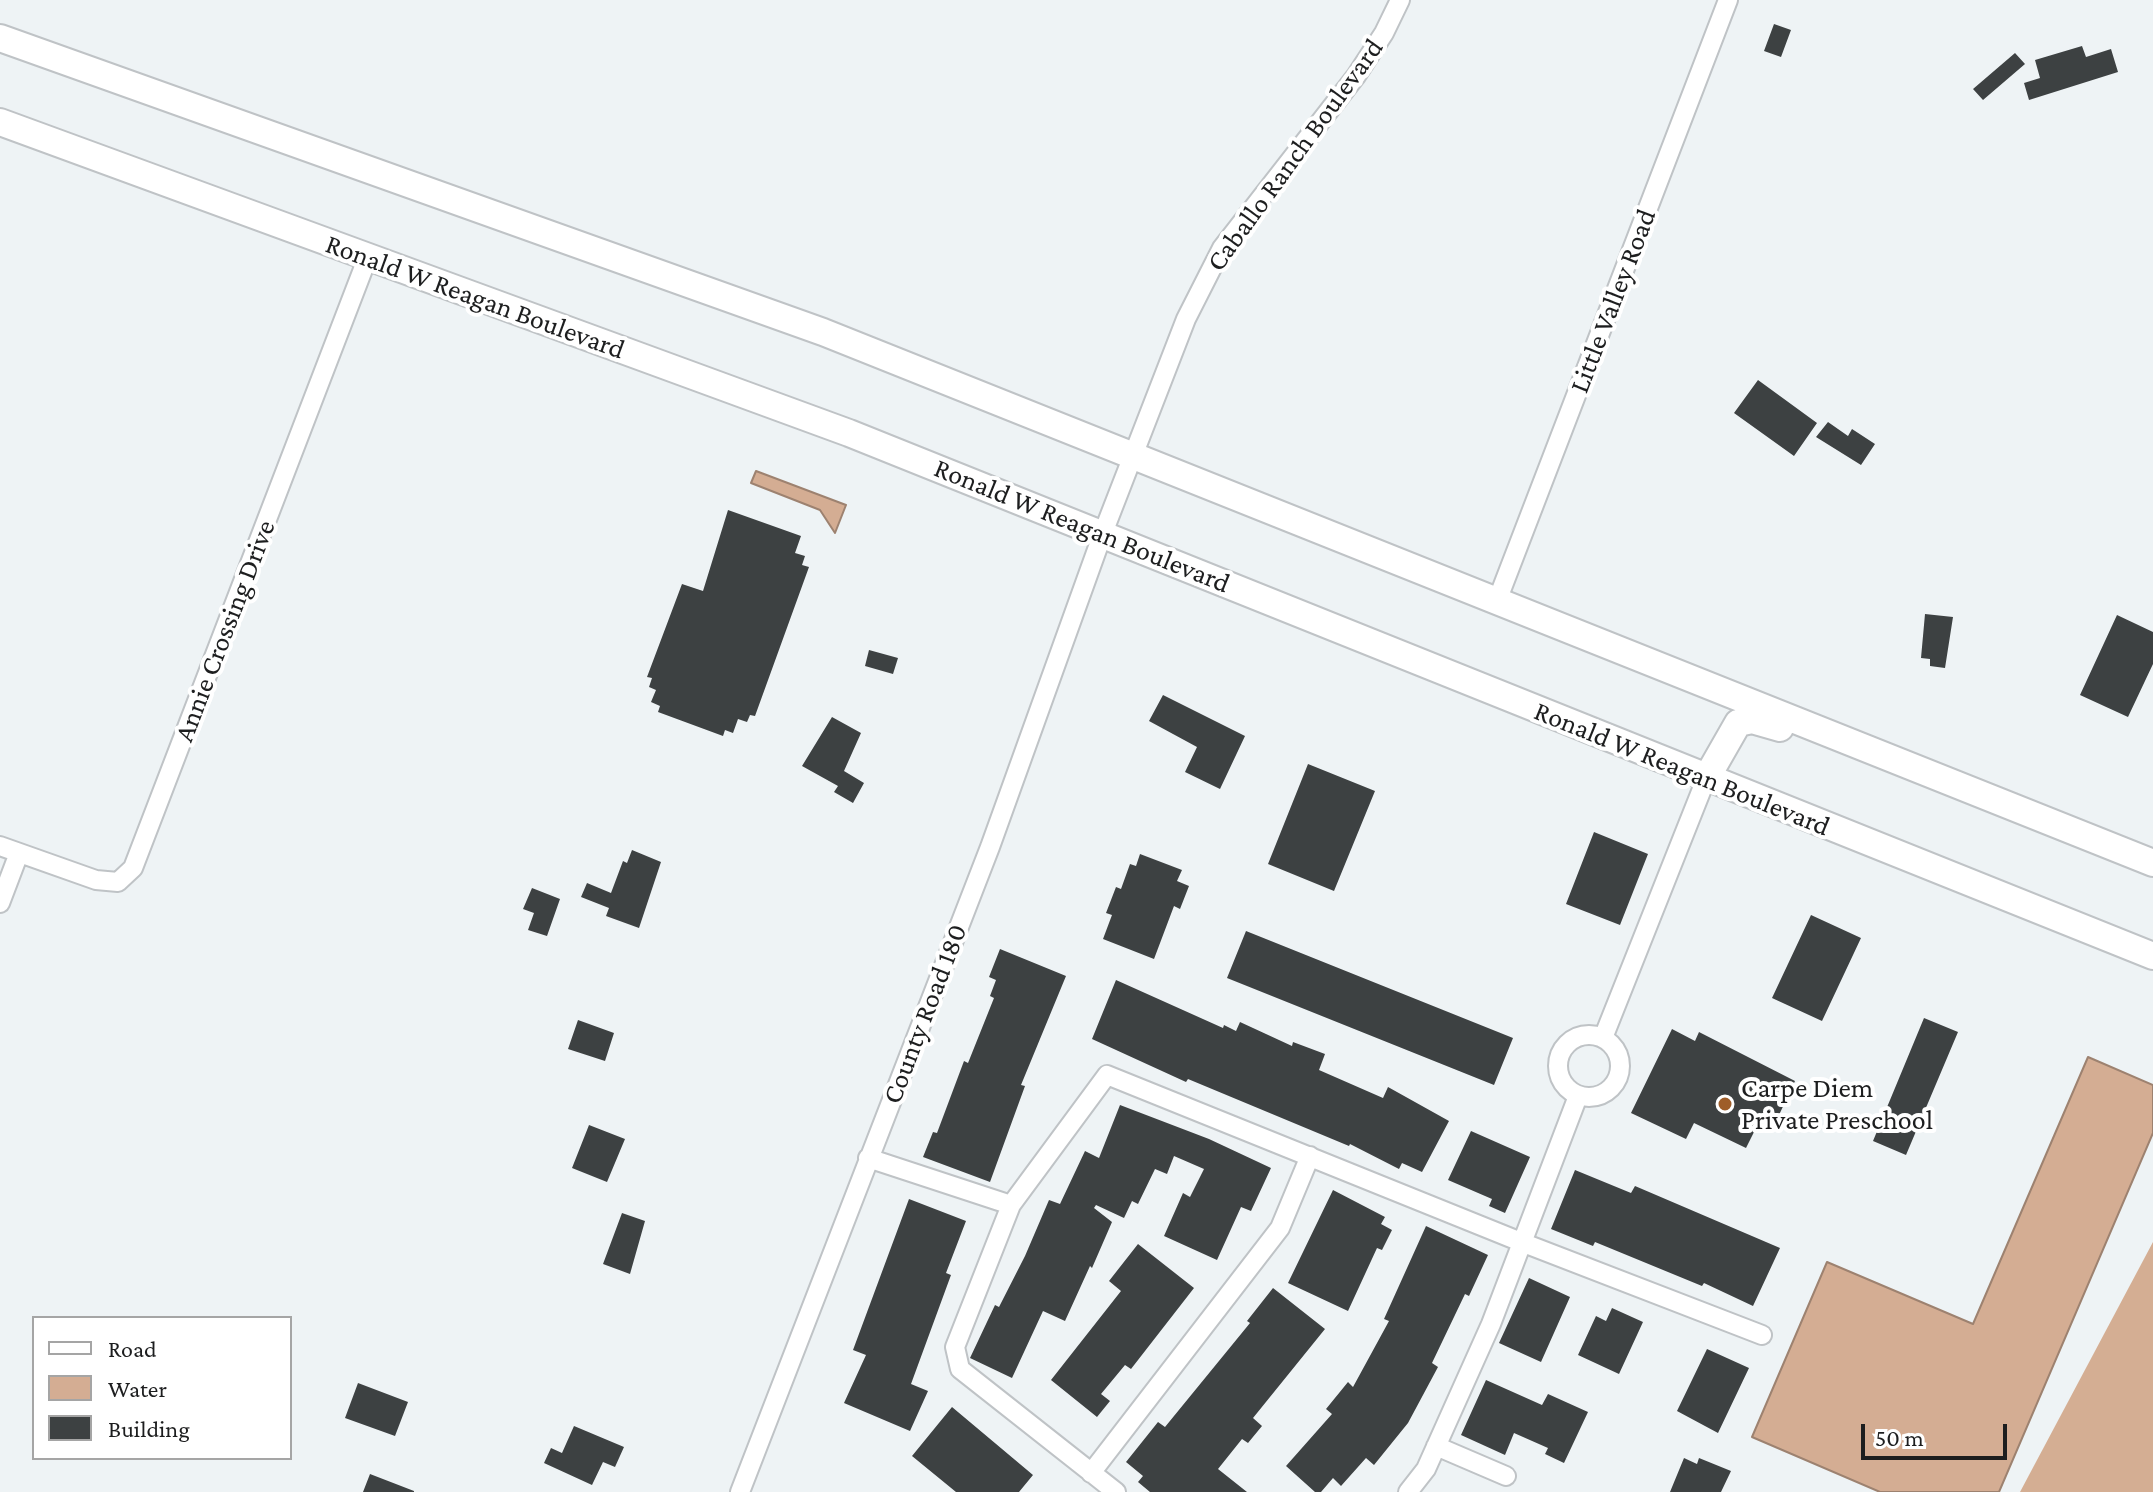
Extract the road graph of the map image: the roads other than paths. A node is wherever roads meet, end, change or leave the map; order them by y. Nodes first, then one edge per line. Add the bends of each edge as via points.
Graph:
1 (1400, 0) edge
2 (1728, 0) edge
3 (0, 38) edge
4 (0, 122) edge
5 (367, 259) junction
6 (1134, 453) junction
7 (1103, 533) junction
8 (1497, 601) junction
9 (1882, 756) junction
10 (1706, 779) junction
11 (0, 846) edge
12 (19, 853) junction
13 (2153, 863) edge
14 (0, 903) edge
15 (2153, 956) edge
16 (1603, 1038) junction
17 (1578, 1096) junction
18 (1310, 1156) junction
19 (868, 1158) junction
20 (1011, 1205) junction
21 (1521, 1242) junction
22 (1762, 1335) dead end
23 (1436, 1446) junction
24 (1091, 1473) junction
25 (1506, 1476) dead end
26 (740, 1492) edge
27 (1116, 1492) edge
28 (1408, 1492) edge

1 - 6 street, Caballo Ranch Boulevard via 1356,76 1222,248 1186,319
2 - 8 street, Little Valley Road
3 - 6 main road via 808,326
4 - 5 main road, Ronald W Reagan Boulevard
5 - 7 main road, Ronald W Reagan Boulevard via 849,433
5 - 12 street, Annie Crossing Drive via 133,868 118,882 96,880
6 - 7 street, Caballo Ranch Boulevard
6 - 8 main road
7 - 10 main road, Ronald W Reagan Boulevard
7 - 19 street, County Road 180 via 1042,710
8 - 9 main road
9 - 10 main road via 1829,749 1752,720 1731,730
9 - 13 main road
10 - 15 main road, Ronald W Reagan Boulevard
10 - 16 street
11 - 12 street, Annie Crossing Drive
12 - 14 street
16 - 17 street via 1616,1050 1618,1078 1606,1093
16 - 17 street via 1582,1035 1559,1054 1562,1084
17 - 21 street
18 - 20 street via 1107,1075
18 - 21 street
18 - 24 street via 1280,1228
19 - 20 street
19 - 26 street, County Road 180
20 - 24 street via 955,1347 960,1369
21 - 22 street
21 - 23 street
23 - 25 street
23 - 28 street
24 - 27 street

